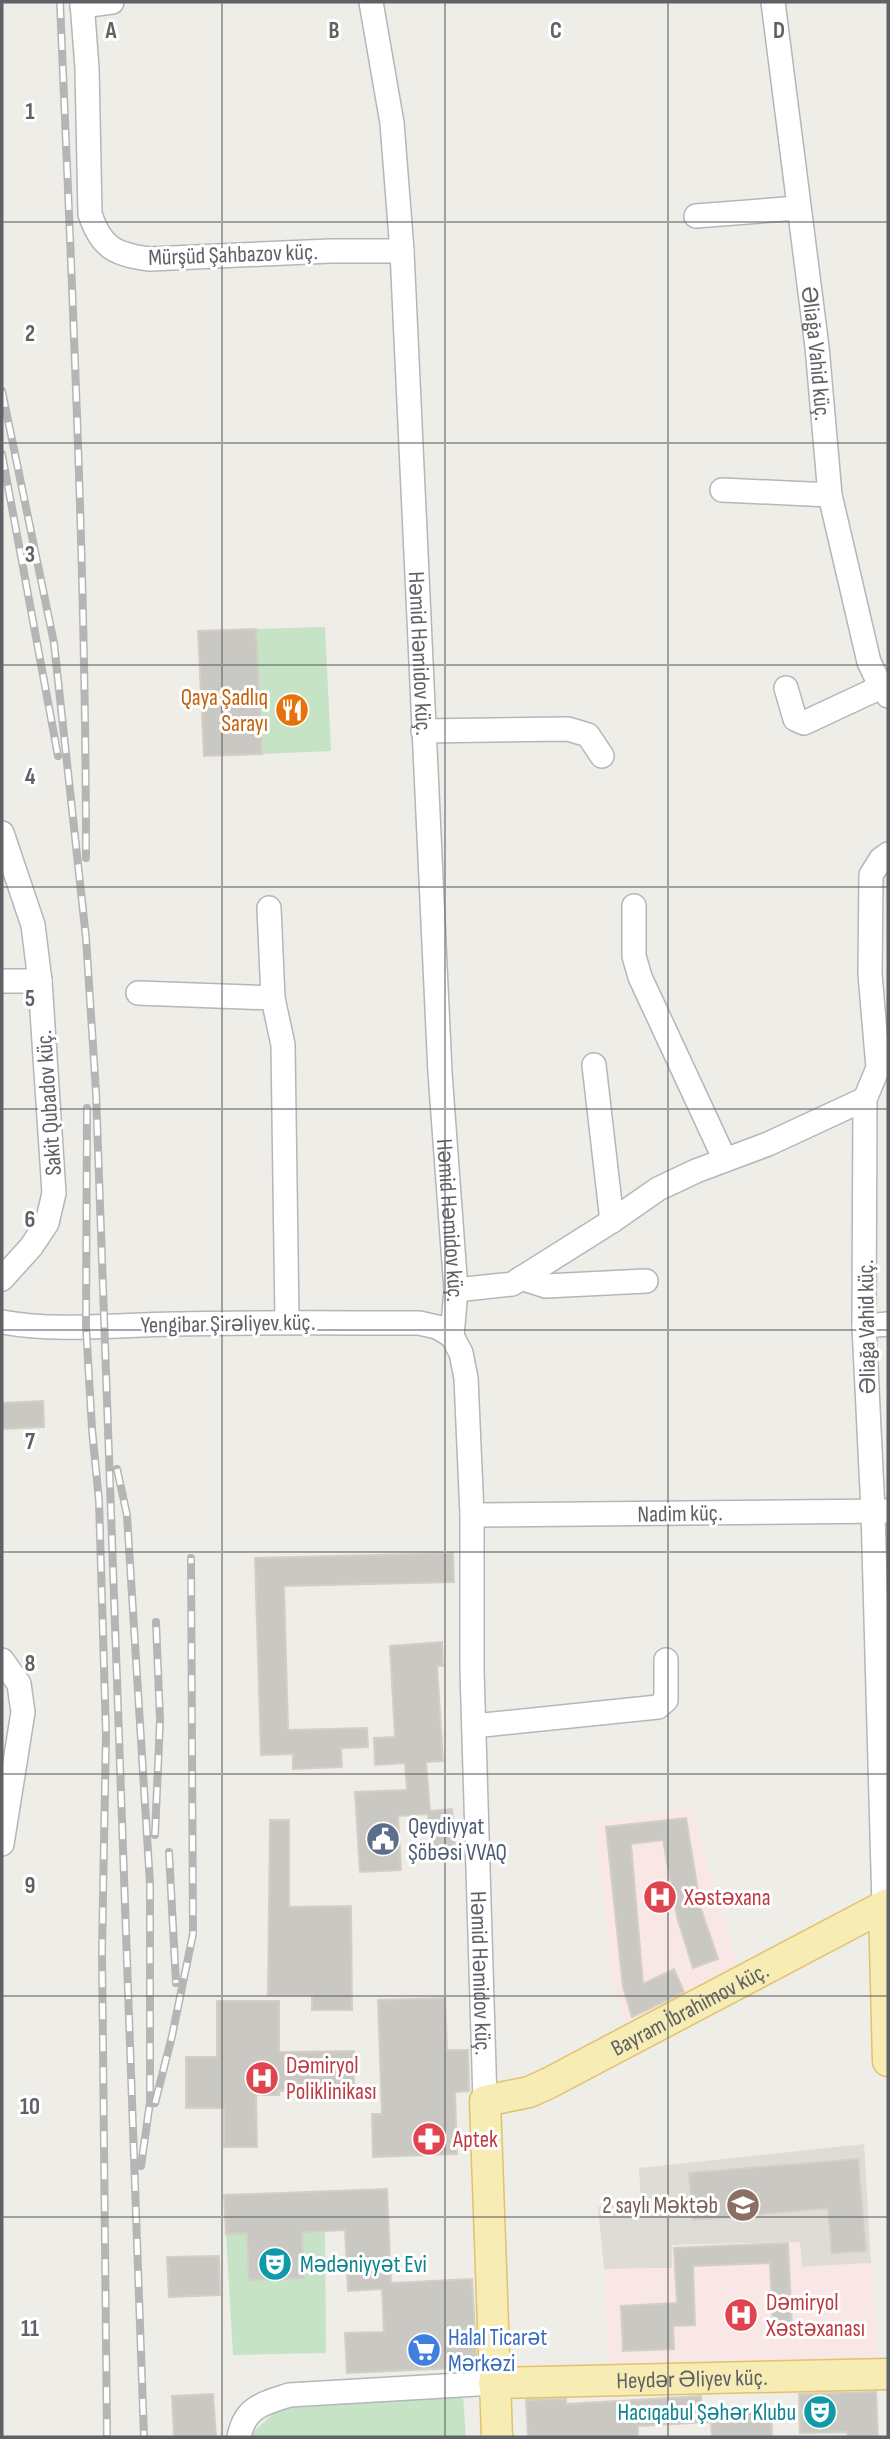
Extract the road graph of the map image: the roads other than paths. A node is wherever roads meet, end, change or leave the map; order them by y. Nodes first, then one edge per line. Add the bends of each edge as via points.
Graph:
1 (112, 2) edge
2 (371, 2) edge
3 (773, 2) edge
4 (82, 4) edge
5 (798, 208) junction
6 (696, 216) dead end
7 (401, 251) junction
8 (722, 491) dead end
9 (830, 495) junction
10 (786, 688) dead end
11 (885, 691) edge
12 (423, 731) junction
13 (602, 756) dead end
14 (3, 840) edge
15 (888, 854) edge
16 (634, 906) dead end
17 (269, 908) dead end
18 (2, 981) edge
19 (40, 981) junction
20 (138, 993) dead end
21 (273, 998) junction
22 (594, 1065) dead end
23 (883, 1067) edge
24 (865, 1099) junction
25 (725, 1160) junction
26 (612, 1222) junction
27 (521, 1278) junction
28 (2, 1279) edge
29 (646, 1281) dead end
30 (456, 1290) junction
31 (287, 1321) junction
32 (2, 1322) edge
33 (888, 1324) edge
34 (864, 1326) junction
35 (452, 1336) junction
36 (881, 1511) edge
37 (472, 1516) junction
38 (2, 1660) edge
39 (666, 1660) dead end
40 (474, 1726) junction
41 (2, 1844) edge
42 (886, 1905) edge
43 (888, 2061) edge
44 (485, 2101) junction
45 (888, 2374) edge
46 (494, 2382) junction
47 (239, 2437) edge
48 (497, 2437) edge

1 - 4 street
2 - 7 street, Həmid Həmidov küç. via 386,79
3 - 5 street, Əliağa Vahid küç.
4 - 7 street, Mürşüd Şahbazov küç. via 90,214 105,244 125,256 150,259
5 - 6 street
5 - 9 street, Əliağa Vahid küç.
7 - 12 street, Həmid Həmidov küç.
8 - 9 street
9 - 11 street, Əliağa Vahid küç. via 869,662
10 - 11 street via 795,719 804,723
12 - 13 street via 568,729 588,736
12 - 30 street, Həmid Həmidov küç.
14 - 19 street, Sakit Qubadov küç. via 33,925
15 - 23 street, Əliağa Vahid küç. via 871,875 870,974
16 - 25 street via 634,956 640,977
17 - 21 street
18 - 19 street
19 - 28 street, Sakit Qubadov küç. via 54,1193 47,1223
20 - 21 street
21 - 31 street via 283,1045
22 - 26 street
23 - 24 street, Əliağa Vahid küç.
24 - 25 street
24 - 34 street, Əliağa Vahid küç.
25 - 26 street via 658,1189
26 - 27 street
27 - 29 street via 546,1286
27 - 30 street via 498,1287
30 - 35 street, Həmid Həmidov küç.
31 - 32 street, Yengibar Şirəliyev küç. via 86,1326
31 - 35 street, Yengibar Şirəliyev küç. via 419,1323
33 - 34 street
34 - 36 street, Əliağa Vahid küç.
35 - 37 street, Həmid Həmidov küç. via 466,1378
36 - 37 street, Nadim küç.
36 - 42 street, Əliağa Vahid küç.
37 - 40 street, Həmid Həmidov küç.
38 - 41 street via 19,1684 23,1712
39 - 40 street via 666,1700 658,1707
40 - 44 street, Həmid Həmidov küç.
42 - 43 main road, Əliağa Vahid küç.
42 - 44 main road, Bayram İbrahimov küç. via 549,2084
44 - 46 main road, Həmid Həmidov küç.
45 - 46 main road, Heydər Əliyev küç.
46 - 47 street via 289,2395 249,2413
46 - 48 main road, Həmid Həmidov küç.

